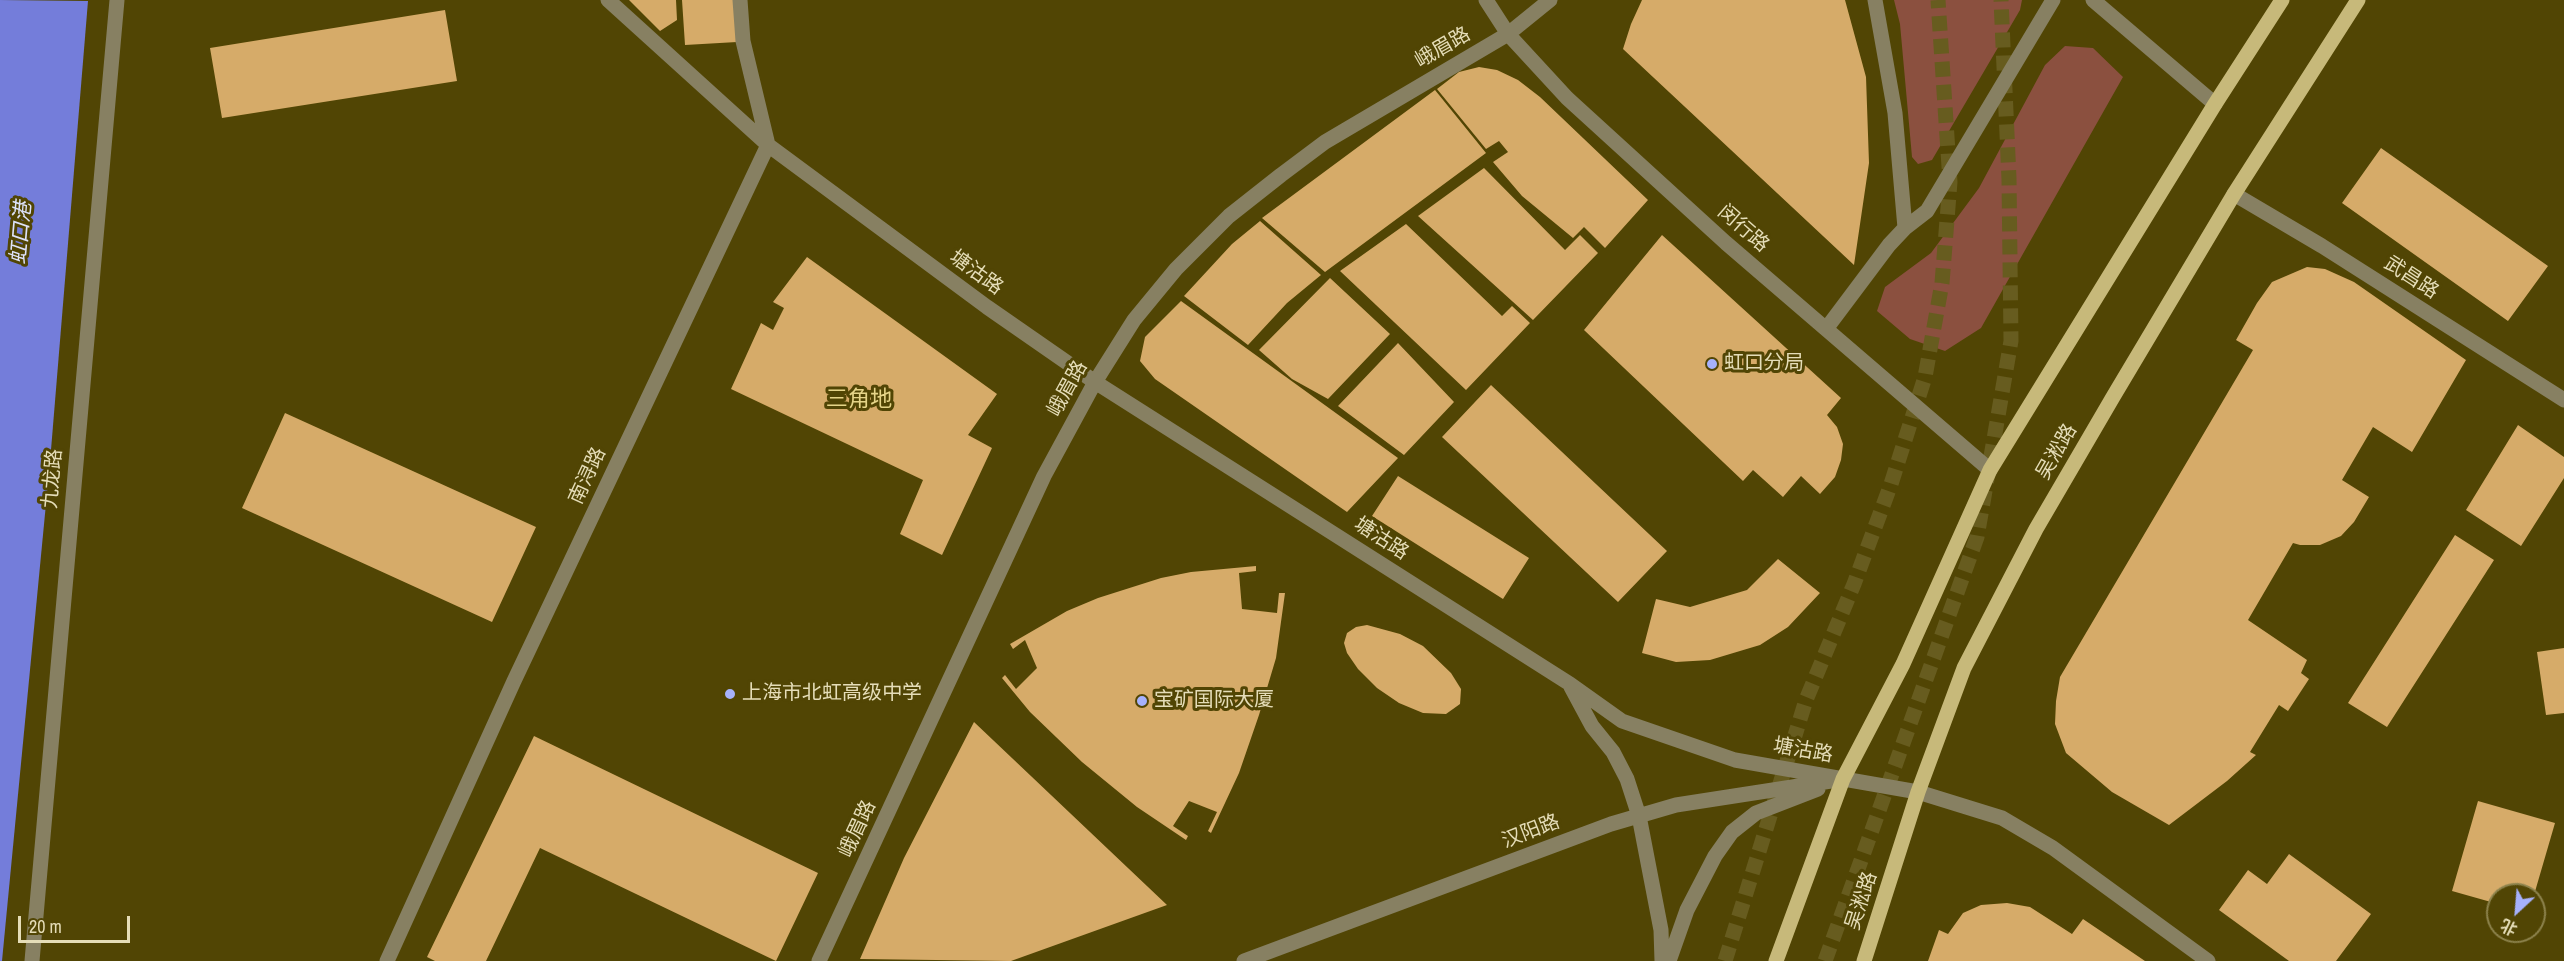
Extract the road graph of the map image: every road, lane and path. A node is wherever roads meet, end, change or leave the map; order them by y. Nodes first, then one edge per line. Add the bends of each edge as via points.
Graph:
1 (117, 0) edge
2 (608, 0) edge
3 (740, 0) edge
4 (1486, 0) edge
5 (1550, 0) edge
6 (1875, 0) edge
7 (2053, 0) edge
8 (2093, 0) edge
9 (2282, 0) edge
10 (2358, 0) edge
11 (1508, 34) junction
12 (2215, 104) junction
13 (768, 145) junction
14 (2234, 194) junction
15 (1905, 228) junction
16 (1826, 329) junction
17 (1095, 382) junction
18 (2564, 400) edge
19 (1990, 470) junction
20 (1570, 684) junction
21 (1843, 779) junction
22 (1918, 792) junction
23 (1639, 816) junction
24 (32, 961) edge
25 (387, 961) edge
26 (819, 961) edge
27 (1244, 961) edge
28 (1662, 961) edge
29 (1669, 961) edge
30 (1776, 961) edge
31 (1864, 961) edge
32 (2208, 961) edge

1 - 24 street, 九龙路
2 - 13 street, 塘沽路
3 - 13 street via 743,41
4 - 11 street, 闵行路
5 - 11 street, 峨眉路
6 - 15 street via 1895,113
7 - 15 street via 1927,211
8 - 12 street
9 - 12 main road
10 - 14 main road, 吴淞路
11 - 16 street, 闵行路 via 1567,98
11 - 17 street, 峨眉路 via 1325,142 1229,216 1176,269 1134,320
12 - 19 main road
13 - 17 street, 塘沽路
13 - 25 street, 南浔路 via 514,681
14 - 18 street, 武昌路
14 - 22 main road, 吴淞路 via 2036,529 1964,668
15 - 16 street
16 - 19 street, 闵行路
17 - 20 street, 塘沽路
17 - 26 street, 峨眉路 via 1044,476
19 - 21 main road via 1903,664
20 - 21 street, 塘沽路 via 1622,721 1735,760
20 - 23 street via 1627,778
21 - 22 street, 塘沽路
21 - 23 street, 汉阳路 via 1676,805
21 - 29 street via 1756,813 1732,832 1687,910
21 - 30 main road
22 - 31 main road, 吴淞路
22 - 32 street, 塘沽路 via 2002,818 2053,848
23 - 27 street, 汉阳路
23 - 28 street via 1661,930

